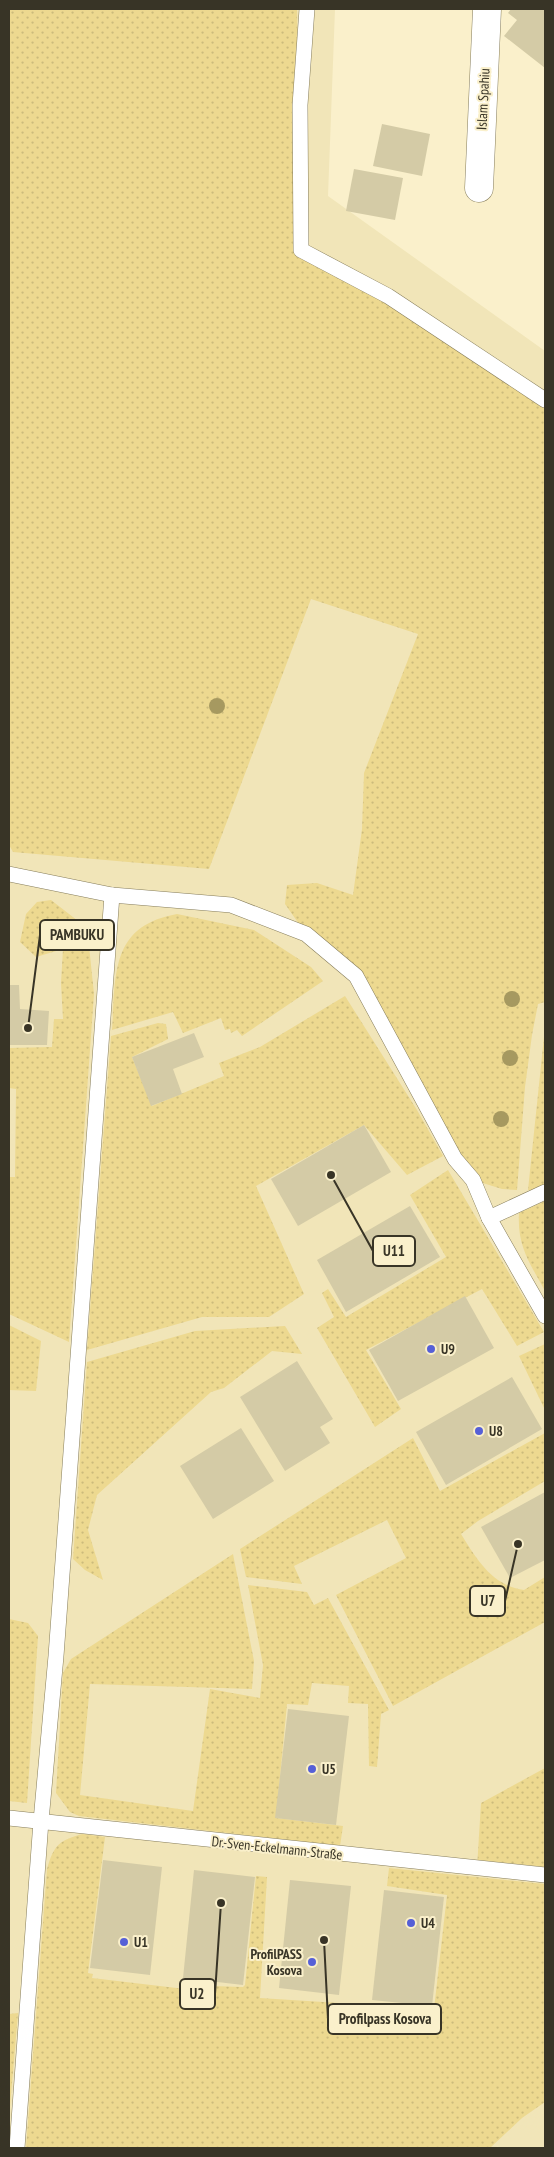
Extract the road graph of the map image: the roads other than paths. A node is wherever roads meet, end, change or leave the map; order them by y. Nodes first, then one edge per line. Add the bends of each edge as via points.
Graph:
1 (307, 9) edge
2 (487, 9) edge
3 (479, 188) dead end
4 (545, 400) edge
5 (9, 874) edge
6 (112, 895) junction
7 (545, 1192) edge
8 (489, 1218) junction
9 (545, 1316) edge
10 (9, 1818) edge
11 (41, 1821) junction
12 (545, 1875) edge
13 (17, 2148) edge

1 - 4 lane via 300,105 301,250 388,296
2 - 3 street, Islam Spahiu
5 - 6 lane
6 - 8 lane via 232,905 306,934 349,970 356,976 455,1159 473,1180
6 - 11 lane
7 - 8 lane
8 - 9 lane
10 - 11 lane, Dr.-Sven-Eckelmann-Straße
11 - 12 lane, Dr.-Sven-Eckelmann-Straße
11 - 13 lane

